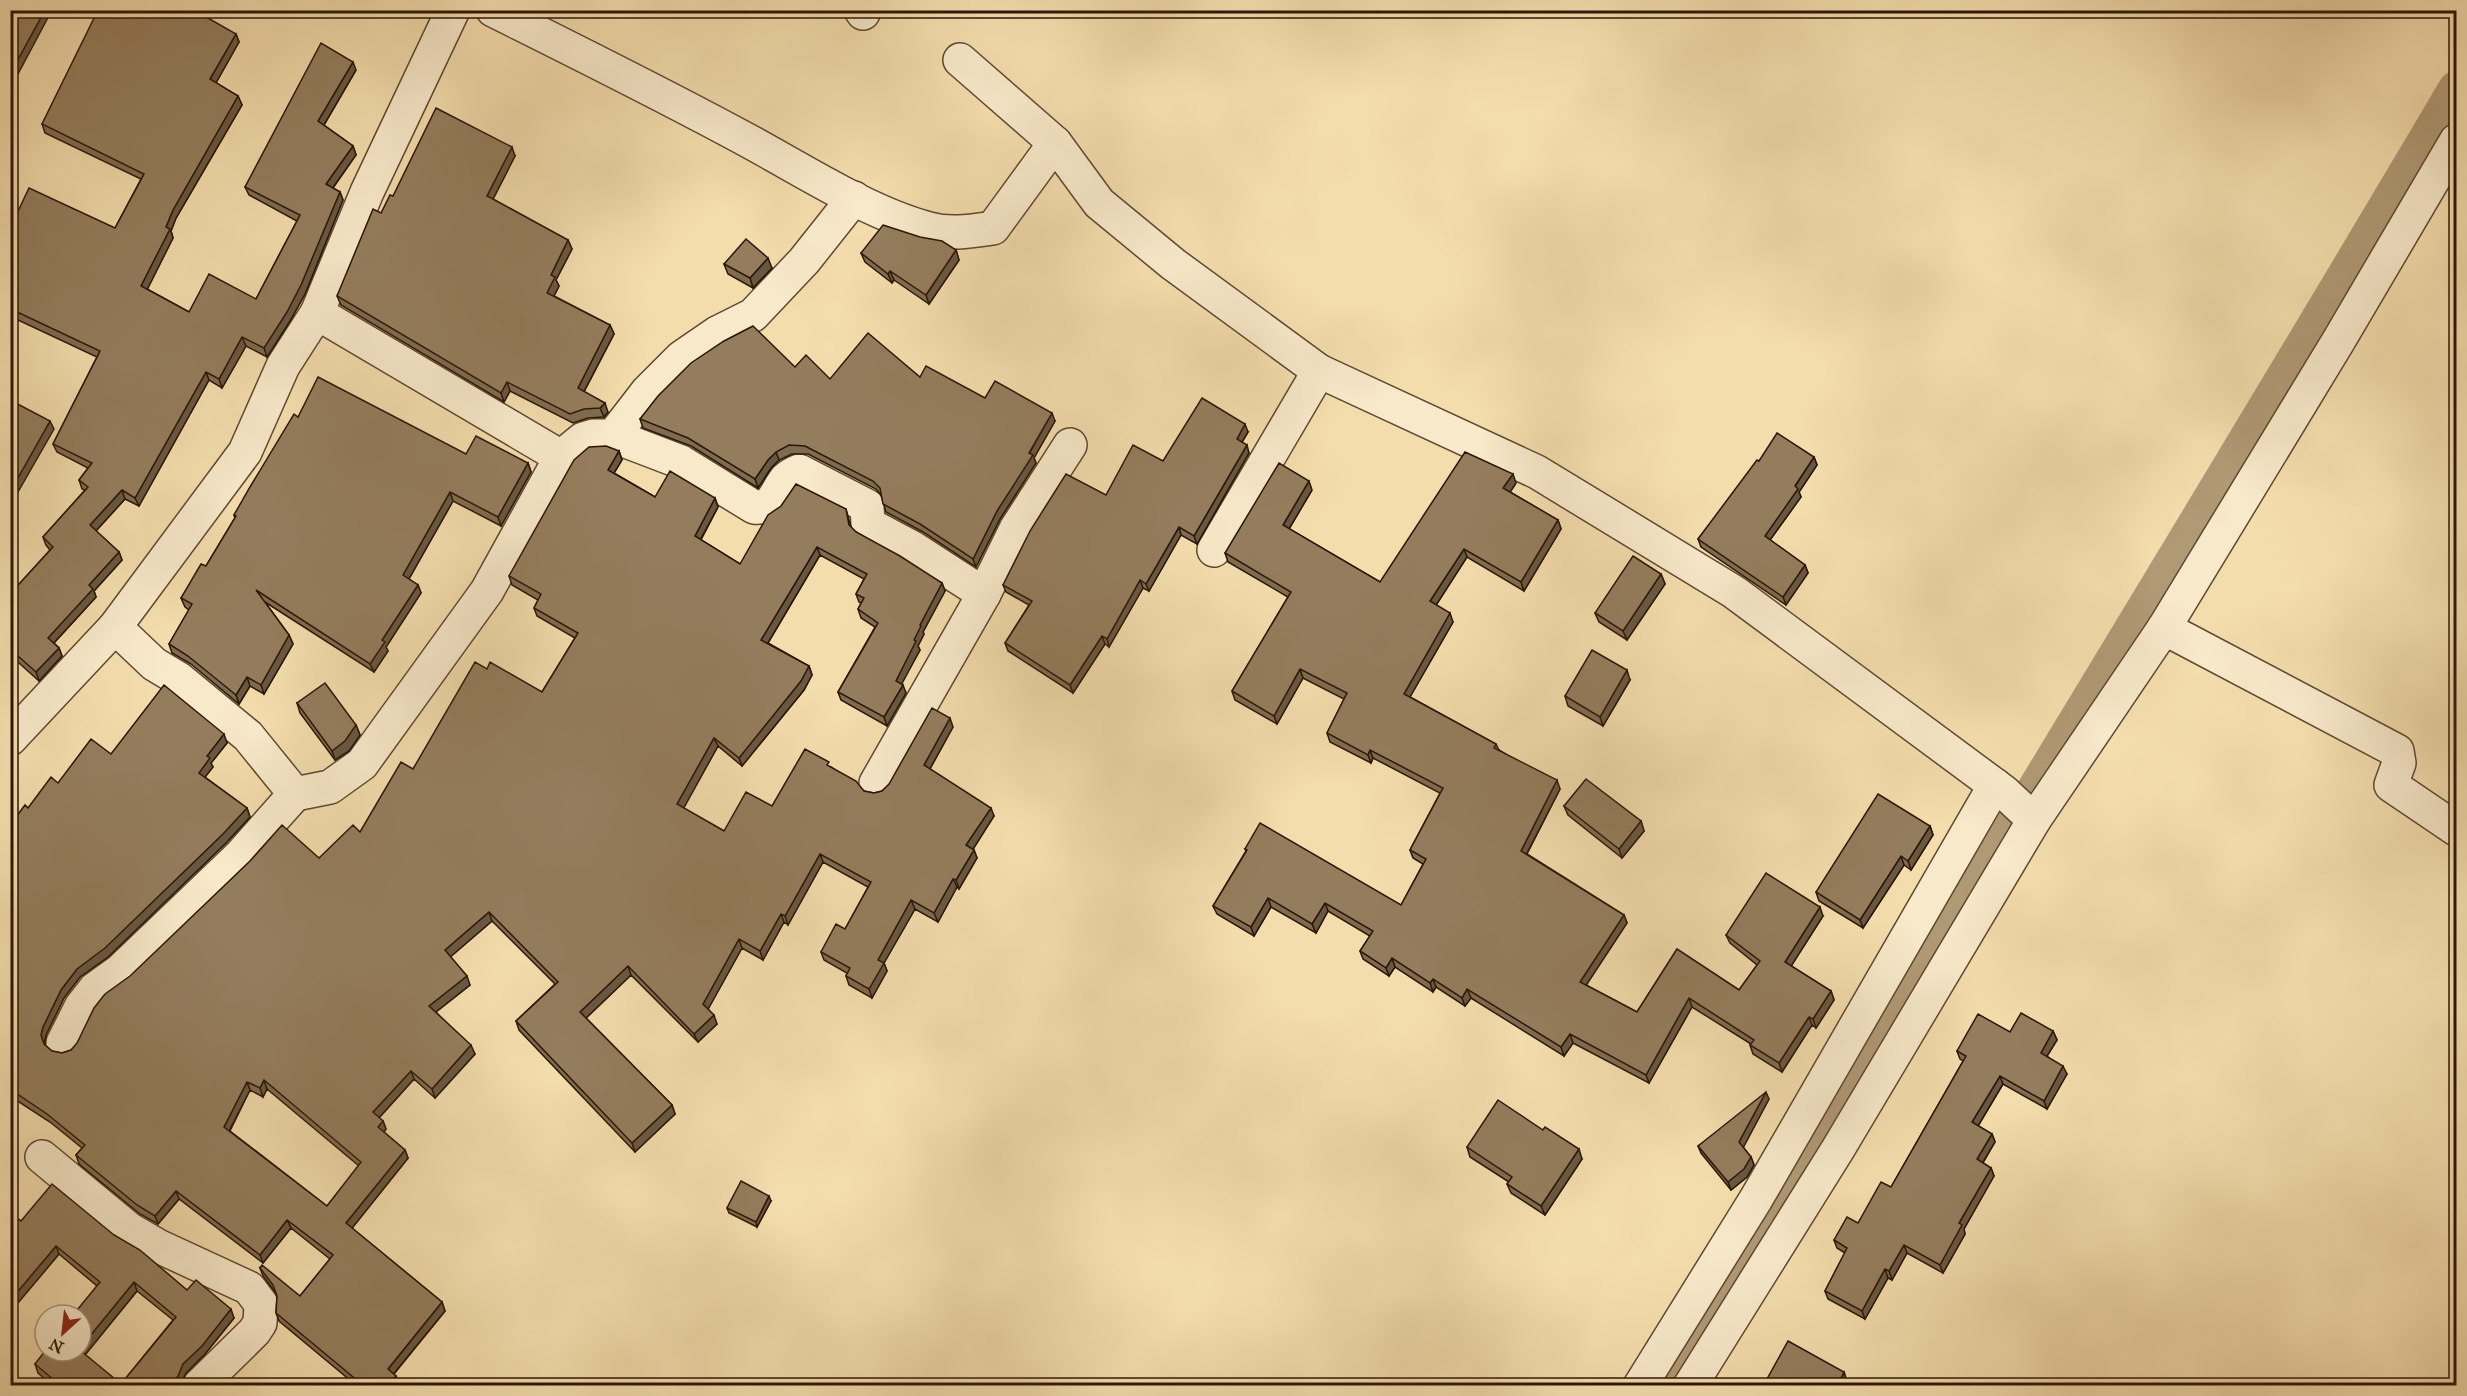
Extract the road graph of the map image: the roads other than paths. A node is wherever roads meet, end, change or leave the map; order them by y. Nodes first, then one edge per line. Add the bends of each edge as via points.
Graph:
1 (453, 10) edge
2 (493, 10) edge
3 (960, 60) dead end
4 (2457, 141) edge
5 (1055, 143) junction
6 (854, 198) junction
7 (317, 313) junction
8 (1319, 371) junction
9 (613, 436) junction
10 (1070, 445) dead end
11 (561, 457) junction
12 (1214, 550) dead end
13 (984, 594) junction
14 (115, 627) junction
15 (2164, 628) junction
16 (10, 738) edge
17 (876, 783) dead end
18 (295, 794) junction
19 (2015, 801) junction
20 (2457, 829) edge
21 (63, 1043) dead end
22 (42, 1157) dead end
23 (199, 1386) edge
24 (1640, 1386) edge
25 (1690, 1386) edge

1 - 7 street via 367,192
2 - 6 street via 656,91
3 - 5 street
4 - 15 street
5 - 6 street via 993,228 958,233 931,230
5 - 8 street via 1099,203 1173,264
6 - 9 street via 804,261 753,315 682,357 647,392
7 - 11 street
7 - 14 street via 283,366 245,452
8 - 12 street
8 - 19 street via 1537,472 1734,592
9 - 11 street via 583,439
9 - 13 street via 690,466 754,507 771,504 786,478 799,471 809,474 867,506 868,524
10 - 13 street via 1016,529
11 - 18 street via 487,591 362,764 330,787
13 - 17 street
14 - 16 street
14 - 18 street via 154,664 179,679 248,736
15 - 19 street
15 - 20 street via 2397,751 2398,763 2391,785
18 - 21 street via 240,856 120,971 95,989
19 - 24 street via 1756,1199
19 - 25 street via 1838,1149
22 - 23 street via 129,1229 249,1288 261,1304 260,1323 254,1332

